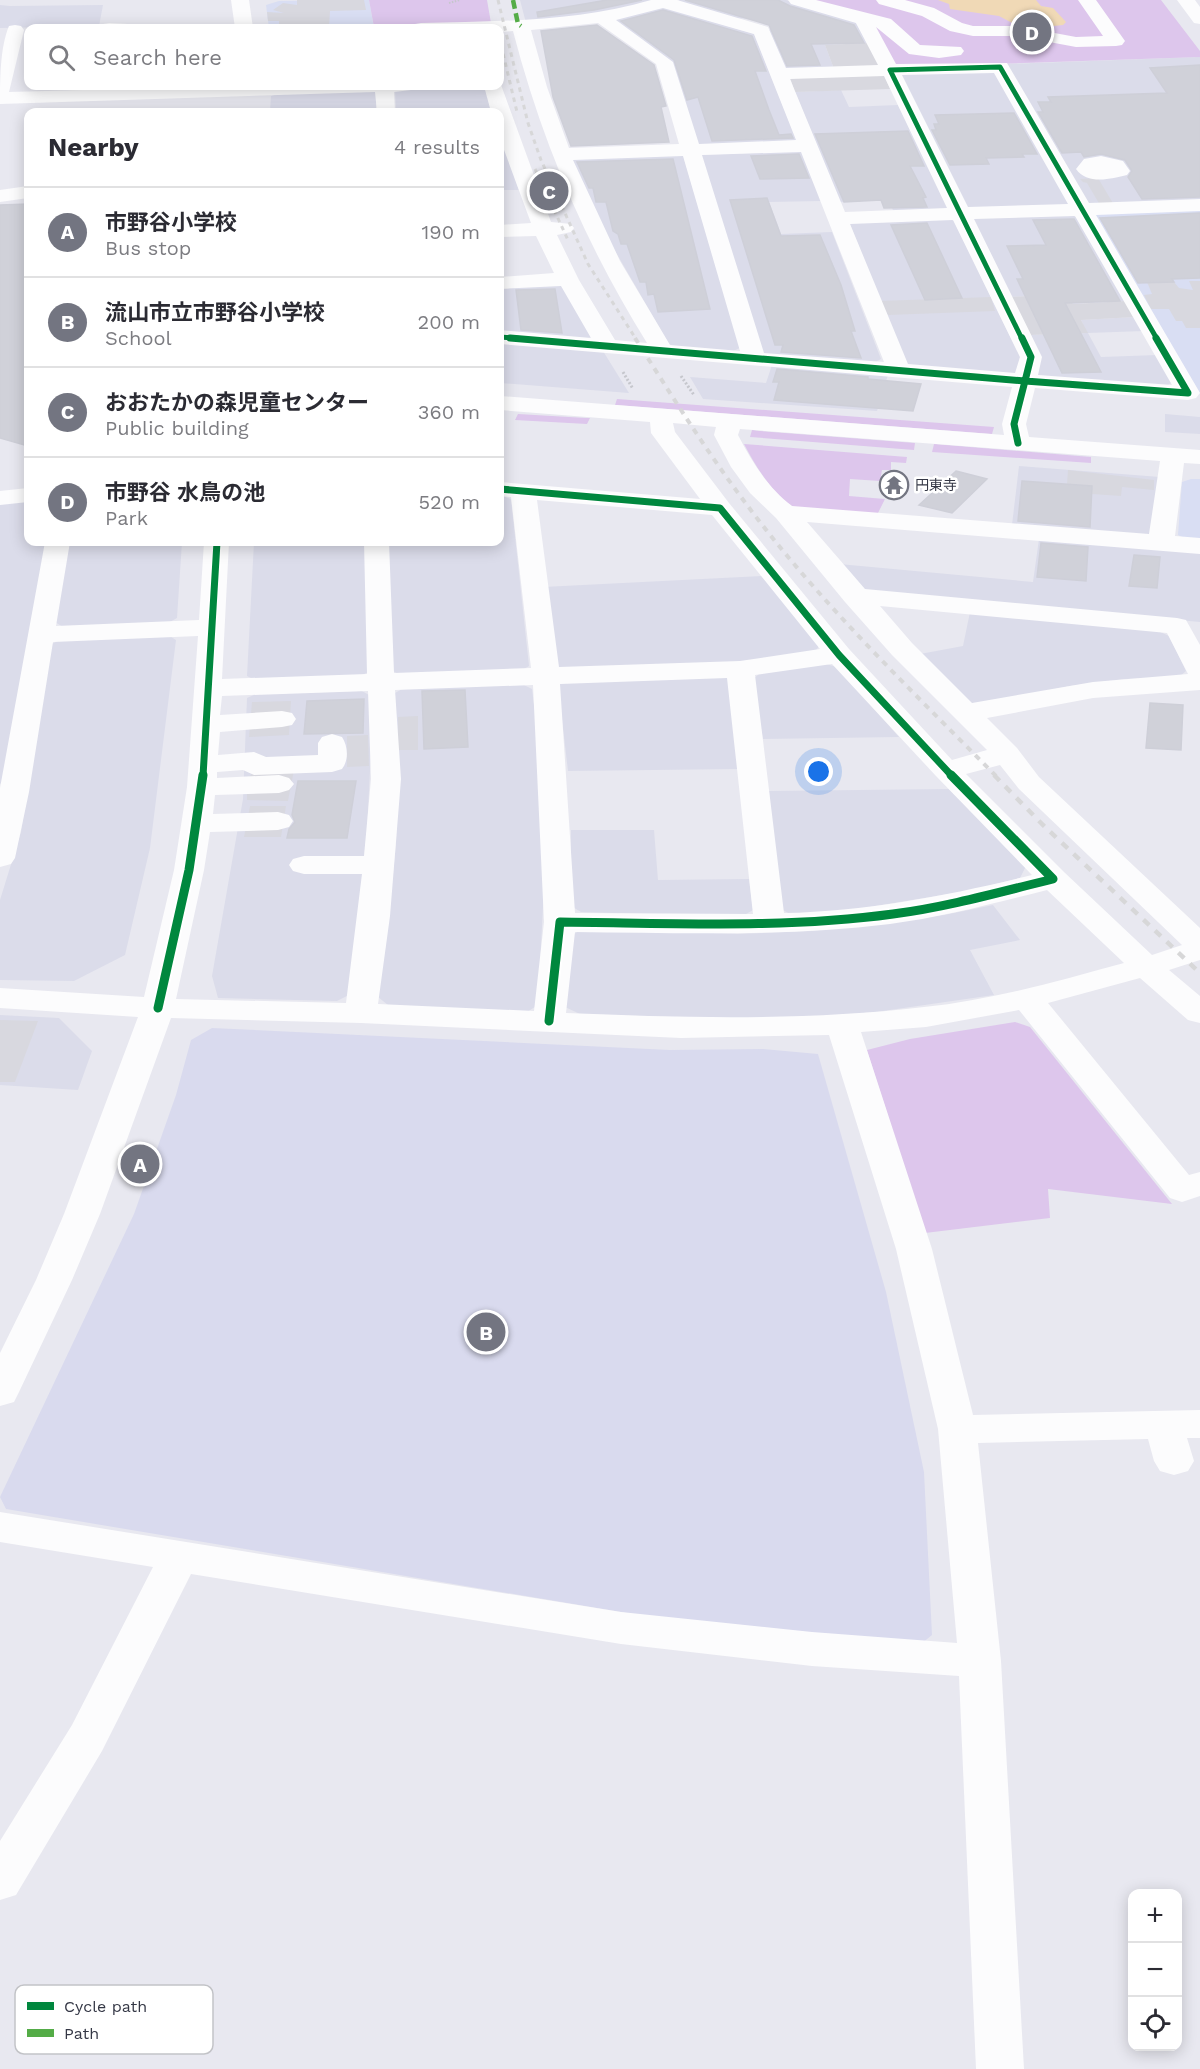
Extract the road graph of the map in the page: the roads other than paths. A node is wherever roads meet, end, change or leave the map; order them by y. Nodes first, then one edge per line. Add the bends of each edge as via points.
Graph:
1 (240, 0) edge
2 (797, 0) edge
3 (885, 0) edge
4 (1088, 0) edge
5 (1185, 0) edge
6 (666, 1) edge
7 (601, 17) junction
8 (863, 19) junction
9 (1200, 19) edge
10 (243, 24) edge
11 (521, 26) junction
12 (504, 27) edge
13 (15, 30) edge
14 (1061, 41) junction
15 (890, 70) junction
16 (779, 74) junction
17 (512, 83) edge
18 (216, 90) edge
19 (246, 90) edge
20 (384, 90) edge
21 (0, 92) edge
22 (113, 97) edge
23 (0, 98) edge
24 (245, 108) edge
25 (386, 108) edge
26 (808, 146) junction
27 (690, 150) junction
28 (562, 154) junction
29 (1108, 175) dead end
30 (24, 193) edge
31 (0, 196) edge
32 (1200, 205) edge
33 (1128, 208) junction
34 (1082, 210) junction
35 (961, 214) junction
36 (838, 218) junction
37 (593, 226) junction
38 (544, 229) junction
39 (504, 231) edge
40 (568, 279) junction
41 (504, 283) edge
42 (504, 337) edge
43 (607, 346) junction
44 (663, 351) junction
45 (754, 358) junction
46 (900, 371) junction
47 (1027, 381) junction
48 (504, 403) edge
49 (663, 416) junction
50 (730, 420) junction
51 (1018, 443) junction
52 (1173, 454) junction
53 (1200, 457) edge
54 (511, 490) edge
55 (24, 495) edge
56 (0, 498) edge
57 (720, 508) junction
58 (784, 513) junction
59 (1161, 543) junction
60 (56, 546) edge
61 (217, 546) edge
62 (375, 546) edge
63 (1200, 546) edge
64 (854, 596) junction
65 (213, 627) junction
66 (1188, 627) edge
67 (40, 635) junction
68 (839, 655) junction
69 (741, 669) junction
70 (1200, 672) edge
71 (546, 675) junction
72 (381, 682) junction
73 (1200, 682) edge
74 (208, 688) junction
75 (965, 713) junction
76 (282, 719) dead end
77 (206, 725) junction
78 (332, 743) dead end
79 (1007, 754) junction
80 (946, 770) junction
81 (203, 776) junction
82 (279, 784) dead end
83 (7, 792) edge
84 (278, 821) dead end
85 (197, 823) junction
86 (0, 858) edge
87 (304, 865) dead end
88 (379, 865) junction
89 (1053, 879) junction
90 (560, 922) junction
91 (770, 924) junction
92 (1200, 945) edge
93 (1200, 950) edge
94 (1146, 968) junction
95 (0, 998) edge
96 (1028, 999) junction
97 (158, 1008) junction
98 (361, 1013) junction
99 (1200, 1013) edge
100 (549, 1021) junction
101 (842, 1024) junction
102 (1200, 1184) edge
103 (0, 1392) edge
104 (957, 1429) junction
105 (1179, 1437) edge
106 (0, 1527) edge
107 (179, 1557) junction
108 (980, 1661) junction
109 (0, 1881) edge
110 (1000, 2069) edge

1 - 10 street
2 - 8 street
3 - 14 street via 937,15 962,29 1017,31
4 - 14 street via 1116,41
5 - 9 street
6 - 7 street
6 - 16 street via 762,31
7 - 11 street
7 - 27 street via 664,62
8 - 14 street via 885,22 915,50 939,52
8 - 15 street
11 - 12 street
11 - 17 street
13 - 21 street
15 - 16 street
15 - 34 street via 1000,67
15 - 35 street
16 - 26 street
17 - 28 street
17 - 38 street via 520,174
18 - 22 street
19 - 24 street
20 - 25 street
22 - 23 street
26 - 27 street
26 - 36 street
27 - 28 street
27 - 45 street
28 - 37 street
29 - 33 street
30 - 31 street
32 - 33 street
33 - 34 street
34 - 35 street
34 - 47 street via 1188,393
35 - 36 street
35 - 47 street via 1031,357
36 - 46 street
37 - 38 street
37 - 44 street
38 - 39 street
38 - 40 street
40 - 41 street
40 - 43 street
42 - 43 street
43 - 44 street
44 - 45 street
45 - 46 street via 860,371
46 - 47 street
47 - 51 street via 1014,424
48 - 49 street
49 - 50 street
49 - 57 street via 663,433
50 - 51 street
50 - 58 street via 726,435 740,461 773,505
51 - 52 street
52 - 53 street
52 - 59 street
54 - 57 street
54 - 71 street
55 - 56 street
57 - 68 street
58 - 59 street
58 - 64 street
59 - 63 street
60 - 67 street
61 - 65 street
62 - 72 street
64 - 66 street
64 - 75 street
65 - 67 street
65 - 74 street
66 - 70 street
67 - 83 street
68 - 69 street
68 - 80 street
69 - 71 street
69 - 91 street
71 - 72 street
71 - 90 street
72 - 74 street
72 - 88 street via 386,778
73 - 75 street via 1093,690
74 - 77 street
75 - 79 street
76 - 77 street
77 - 81 street
78 - 81 street via 332,763 254,766 254,761
79 - 80 street
79 - 92 street via 1029,783
80 - 89 street
81 - 82 street
81 - 85 street
83 - 86 street
84 - 85 street
85 - 97 street
87 - 88 street
88 - 98 street
89 - 91 street via 883,915
89 - 94 street
90 - 91 street
90 - 100 street
93 - 94 street
94 - 96 street
94 - 99 street
95 - 97 street
96 - 101 street via 926,1017
96 - 102 street via 1182,1190
97 - 98 street
97 - 103 street via 64,1258
98 - 100 street
100 - 101 street via 701,1029
101 - 104 street via 914,1249
104 - 105 street
104 - 108 street
106 - 107 street
107 - 108 street via 621,1628 812,1649
107 - 109 street via 87,1738
108 - 110 street

